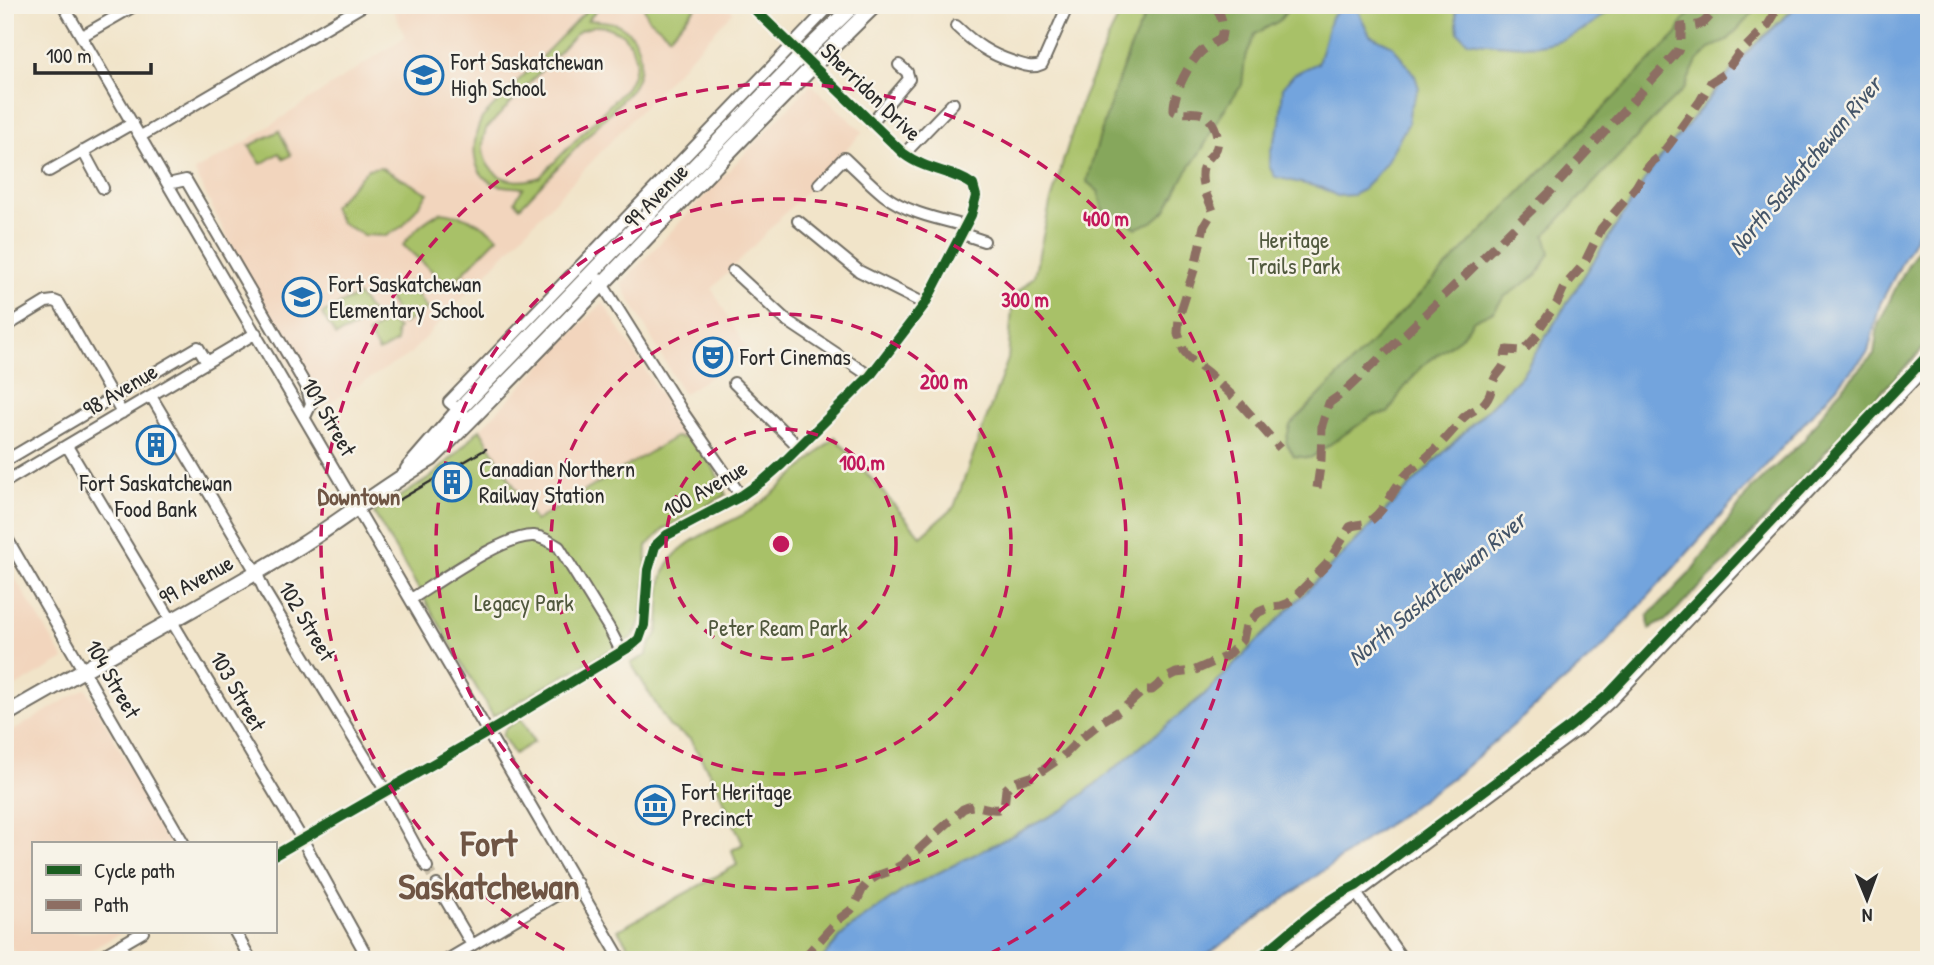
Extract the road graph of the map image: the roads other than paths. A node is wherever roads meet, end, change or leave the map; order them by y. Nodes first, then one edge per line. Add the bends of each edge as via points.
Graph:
1 (63, 5) edge
2 (136, 5) edge
3 (750, 5) edge
4 (831, 5) edge
5 (854, 5) edge
6 (875, 5) edge
7 (1068, 5) edge
8 (359, 7) edge
9 (956, 26) dead end
10 (82, 36) junction
11 (803, 55) junction
12 (899, 65) dead end
13 (953, 103) dead end
14 (133, 122) junction
15 (872, 123) junction
16 (141, 136) junction
17 (83, 151) junction
18 (904, 154) junction
19 (49, 171) dead end
20 (168, 184) junction
21 (819, 184) dead end
22 (103, 188) dead end
23 (975, 188) joint
24 (798, 221) dead end
25 (965, 230) junction
26 (984, 242) dead end
27 (733, 271) dead end
28 (593, 273) junction
29 (603, 284) junction
30 (925, 304) junction
31 (5, 327) edge
32 (256, 333) junction
33 (207, 362) junction
34 (1929, 364) edge
35 (870, 376) junction
36 (734, 383) dead end
37 (151, 396) junction
38 (113, 397) junction
39 (459, 411) junction
40 (122, 413) junction
41 (305, 417) junction
42 (471, 420) junction
43 (67, 446) junction
44 (799, 447) junction
45 (5, 461) edge
46 (402, 476) junction
47 (5, 482) edge
48 (741, 496) junction
49 (357, 508) junction
50 (5, 535) edge
51 (256, 572) junction
52 (411, 599) junction
53 (171, 620) junction
54 (621, 651) junction
55 (84, 669) junction
56 (5, 715) edge
57 (489, 731) junction
58 (385, 790) junction
59 (302, 839) junction
60 (183, 842) edge
61 (276, 854) edge
62 (427, 867) tunnel mouth
63 (577, 883) junction
64 (437, 886) tunnel mouth
65 (1356, 894) junction
66 (140, 934) edge
67 (235, 934) edge
68 (121, 945) junction
69 (472, 945) junction
70 (95, 960) edge
71 (130, 960) edge
72 (251, 960) edge
73 (369, 960) edge
74 (447, 960) edge
75 (621, 960) edge
76 (1267, 960) edge
77 (1403, 960) edge

1 - 10 street, 101 Street
2 - 10 street
3 - 11 street, Sherridon Drive
4 - 11 street, 99 Avenue
5 - 11 main road, 99 Avenue
6 - 11 main road, 99 Avenue
7 - 9 street via 1042,64 1037,66 993,55
8 - 16 street
10 - 14 street, 101 Street
11 - 15 street, Sherridon Drive
11 - 28 main road, 99 Avenue
11 - 29 main road, 99 Avenue
11 - 39 street, 99 Avenue via 449,402
12 - 15 street via 909,79
13 - 18 street
14 - 16 street, 101 Street
14 - 17 street
15 - 18 street, Sherridon Drive
16 - 20 street, 101 Street
17 - 19 street
17 - 22 street
18 - 23 street, Sherridon Drive
20 - 32 street, 101 Street
20 - 41 street via 186,180 234,260 306,386 311,404
21 - 25 street via 844,158 896,202
23 - 25 street, 100 Avenue
24 - 30 street via 859,271
25 - 26 street
25 - 30 street, 100 Avenue
27 - 35 street via 786,320
28 - 29 street
28 - 39 main road, 99 Avenue
29 - 42 main road, 99 Avenue
29 - 48 street
30 - 35 street, 100 Avenue
31 - 38 street via 46,302 59,303
32 - 33 street, 98 Avenue
32 - 41 street, 101 Street
33 - 37 street, 98 Avenue
33 - 38 street via 198,347
34 - 65 street via 1610,702
35 - 44 street, 100 Avenue
36 - 44 street
37 - 40 street, 98 Avenue
37 - 51 street, 102 Street
38 - 40 street
38 - 45 street
39 - 42 street
39 - 46 main road, 99 Avenue
40 - 43 street, 98 Avenue
41 - 49 street, 101 Street
42 - 46 main road, 99 Avenue via 431,459
43 - 47 street, 98 Avenue
43 - 53 street, 103 Street
44 - 48 street, 100 Avenue
46 - 49 main road, 99 Avenue
48 - 54 street, 100 Avenue via 667,535 655,547 641,635
49 - 51 main road, 99 Avenue
49 - 52 street, 101 Street
50 - 55 street, 104 Street
51 - 53 main road, 99 Avenue
51 - 58 street, 102 Street
52 - 54 street via 493,550 535,536 559,547
52 - 57 street, 101 Street
53 - 55 main road, 99 Avenue
53 - 59 street, 103 Street
54 - 57 street, 100 Avenue
55 - 56 main road, 99 Avenue
55 - 60 street, 104 Street
57 - 58 street, 100 Avenue
57 - 63 street, 101 Street
58 - 59 street, 100 Avenue
58 - 62 street, 102 Street
59 - 61 street, 100 Avenue
59 - 73 street, 103 Street
63 - 69 street
63 - 75 street, 101 Street
64 - 69 street
65 - 76 street
65 - 77 street
66 - 68 street
67 - 72 street
68 - 70 street
68 - 71 street
69 - 74 street

